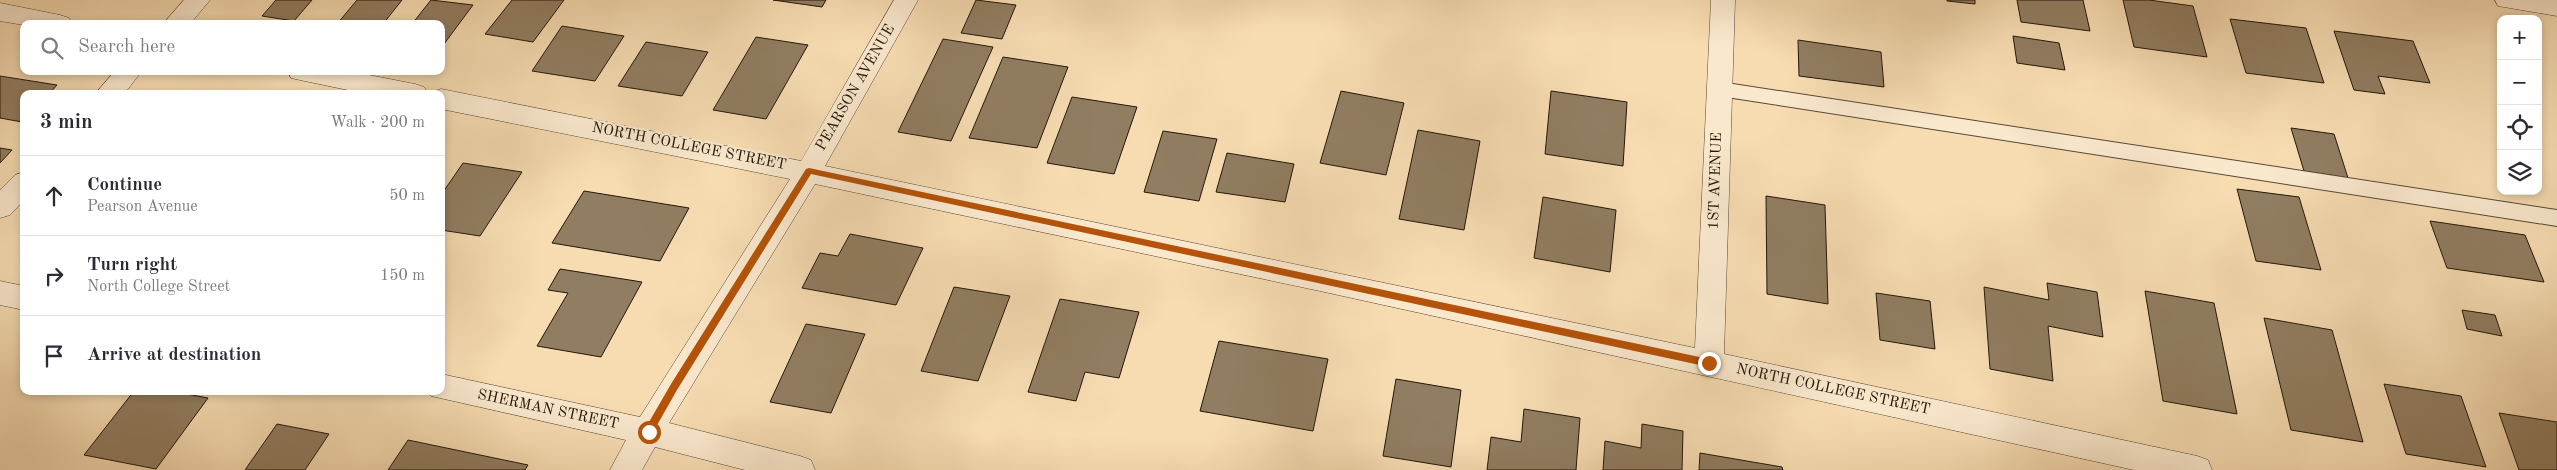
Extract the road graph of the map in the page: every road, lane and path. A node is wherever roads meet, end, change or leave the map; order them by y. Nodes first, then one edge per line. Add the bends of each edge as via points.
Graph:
1 (198, 0) edge
2 (906, 0) edge
3 (1723, 0) edge
4 (2507, 0) edge
5 (2557, 7) edge
6 (0, 12) edge
7 (40, 20) edge
8 (179, 20) edge
9 (126, 75) edge
10 (320, 75) edge
11 (1720, 89) junction
12 (112, 90) edge
13 (395, 90) edge
14 (445, 100) edge
15 (809, 171) junction
16 (20, 186) edge
17 (0, 207) edge
18 (2557, 218) edge
19 (0, 293) edge
20 (20, 297) edge
21 (1709, 363) junction
22 (445, 388) edge
23 (649, 432) junction
24 (625, 470) edge
25 (800, 470) edge
26 (2197, 470) edge

1 - 8 street
2 - 15 street, PEARSON AVENUE
3 - 11 street, 1ST AVENUE
4 - 5 street
6 - 7 street
9 - 12 street
10 - 13 street
11 - 18 lane
11 - 21 street, 1ST AVENUE
14 - 15 street, NORTH COLLEGE STREET
15 - 21 street, NORTH COLLEGE STREET
15 - 23 street, PEARSON AVENUE
16 - 17 street
19 - 20 street
21 - 26 street, NORTH COLLEGE STREET
22 - 23 street, SHERMAN STREET
23 - 24 street, PEARSON AVENUE
23 - 25 street, SHERMAN STREET

